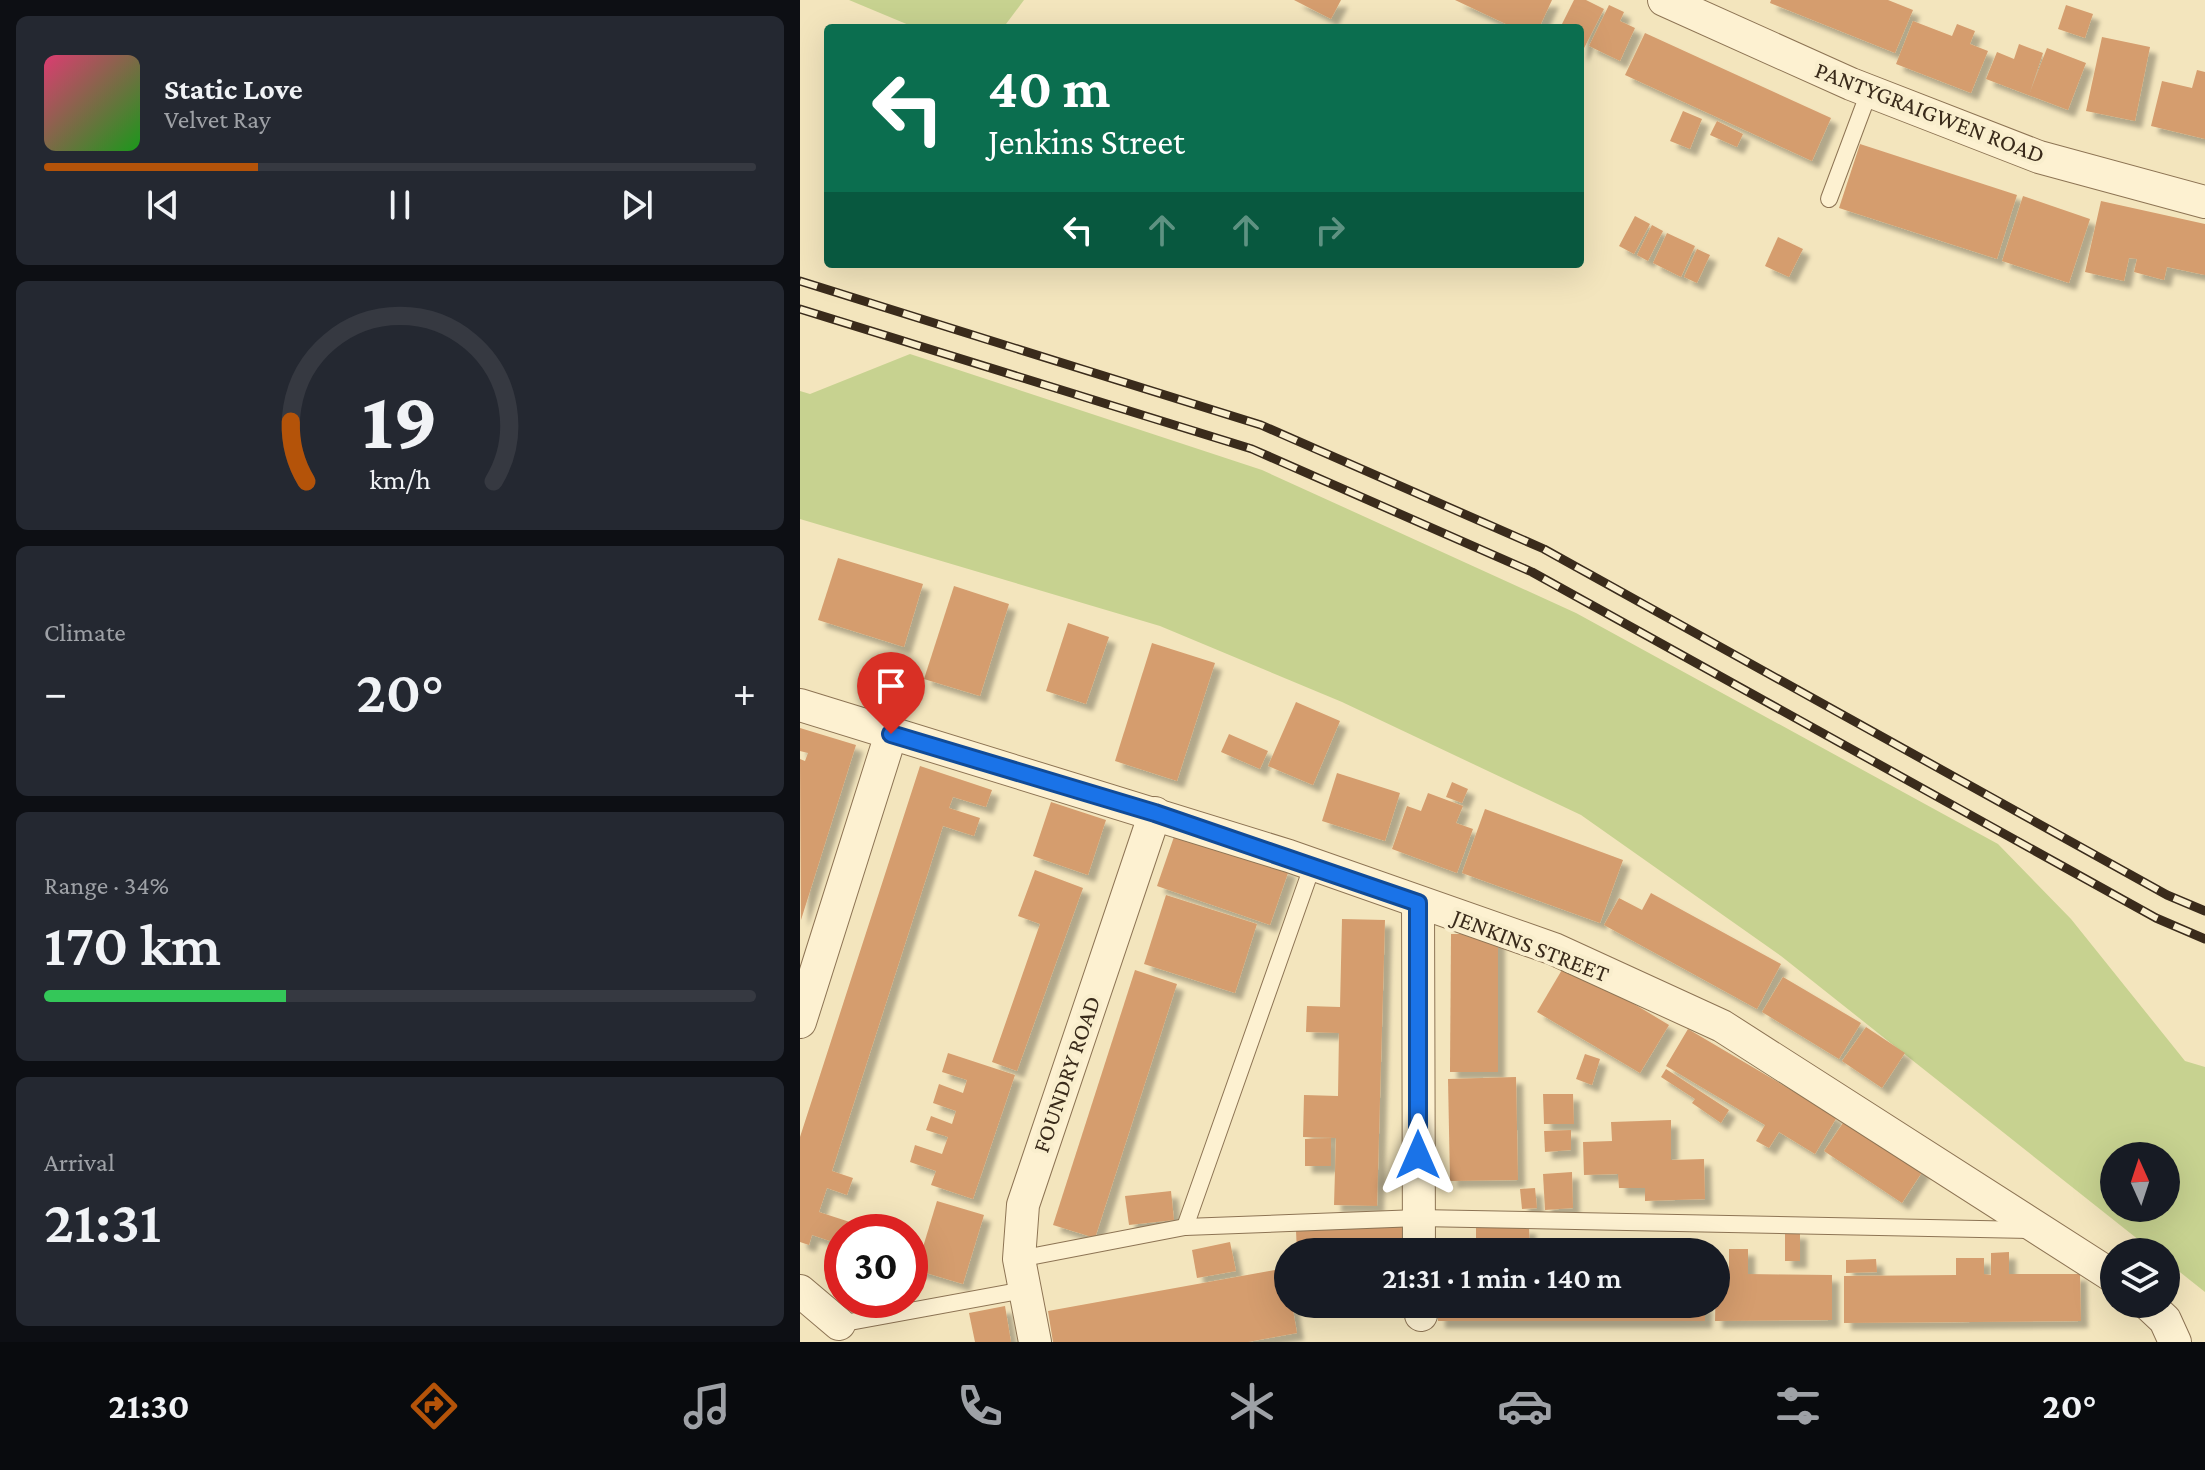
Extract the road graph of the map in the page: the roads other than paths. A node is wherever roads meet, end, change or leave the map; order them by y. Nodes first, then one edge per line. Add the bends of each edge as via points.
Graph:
1 (1664, 0) edge
2 (1869, 92) junction
3 (1829, 199) dead end
4 (2205, 202) edge
5 (800, 705) edge
6 (891, 734) junction
7 (1155, 813) junction
8 (1313, 864) junction
9 (1418, 903) junction
10 (800, 1022) edge
11 (1418, 1218) junction
12 (1185, 1227) junction
13 (2042, 1231) junction
14 (1419, 1238) edge
15 (2100, 1268) edge
16 (1022, 1274) junction
17 (800, 1291) edge
18 (2163, 1318) edge
19 (839, 1324) joint
20 (1035, 1342) edge
21 (2175, 1342) edge

1 - 2 street, PANTYGRAIGWEN ROAD
2 - 3 lane
2 - 4 street, PANTYGRAIGWEN ROAD via 2039,157
5 - 6 street, JENKINS STREET
6 - 7 street, JENKINS STREET
6 - 10 street
7 - 8 street, JENKINS STREET
7 - 16 street, FOUNDRY ROAD via 1032,1172 1023,1205
8 - 9 street, JENKINS STREET
8 - 12 lane
9 - 11 street
9 - 13 street, JENKINS STREET via 1554,949 1722,1026
11 - 12 lane
11 - 13 lane
11 - 14 street
12 - 16 lane
13 - 15 street, JENKINS STREET
16 - 19 lane
16 - 20 street, FOUNDRY ROAD
17 - 19 street
18 - 21 street

